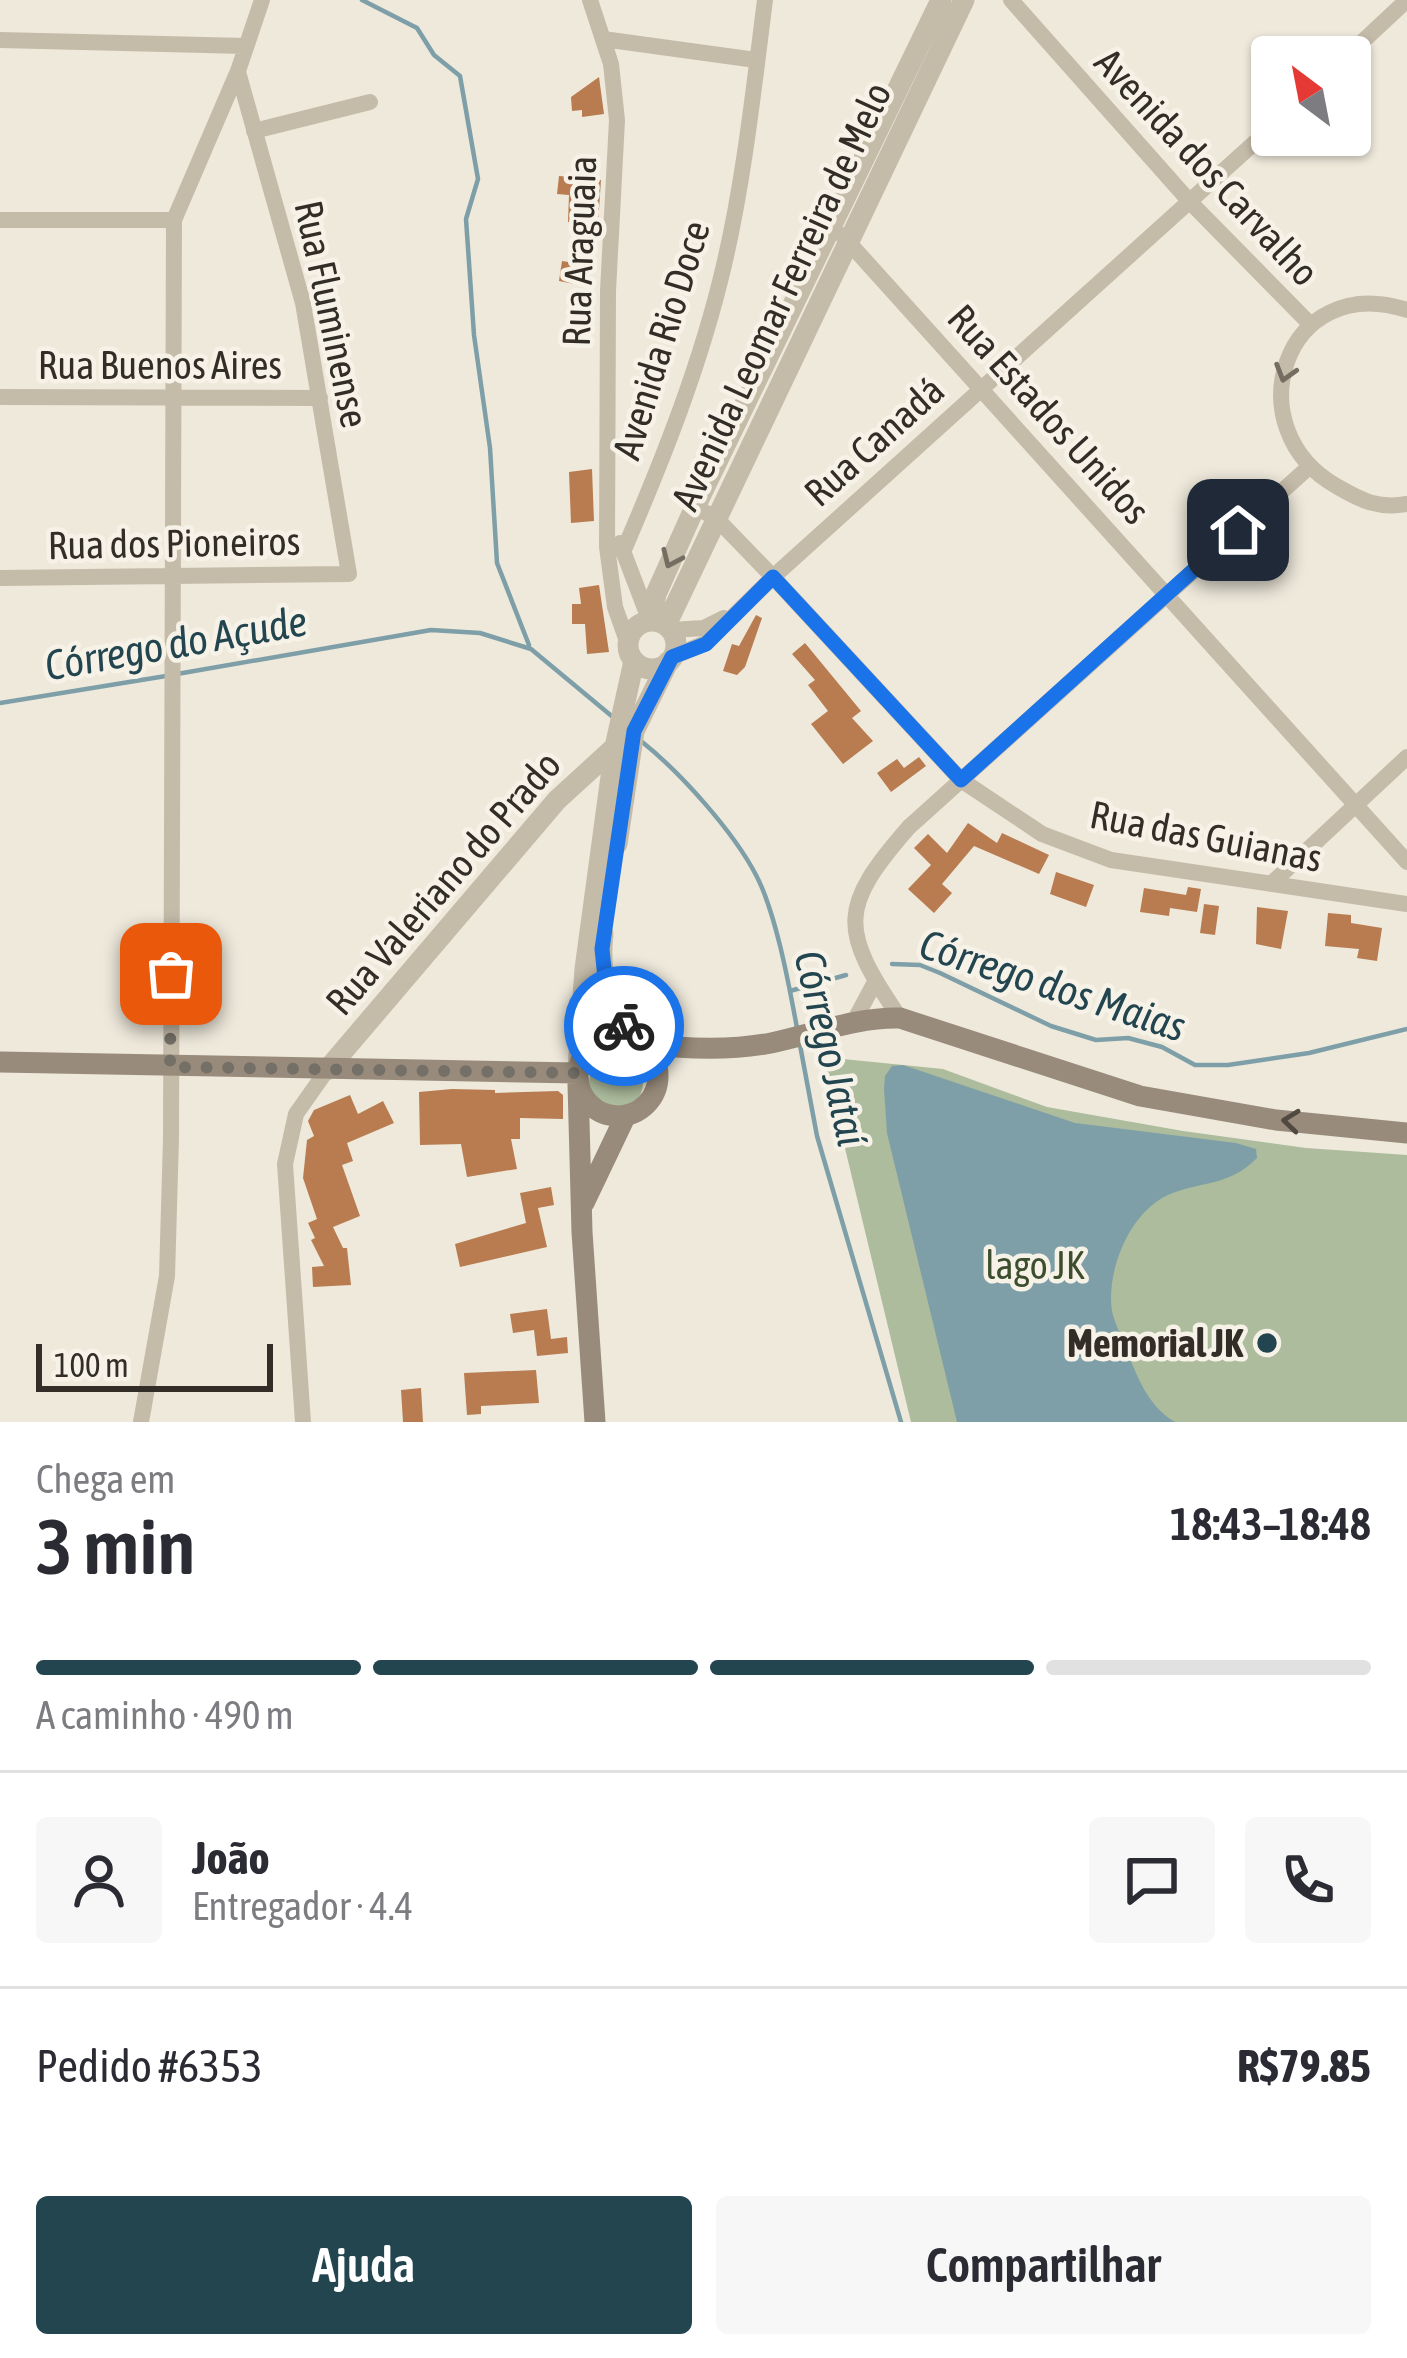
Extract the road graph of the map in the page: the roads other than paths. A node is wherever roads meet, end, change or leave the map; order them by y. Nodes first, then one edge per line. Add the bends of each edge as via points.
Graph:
1 (262, 0) edge
2 (590, 0) edge
3 (765, 0) edge
4 (941, 0) edge
5 (964, 0) edge
6 (1011, 0) edge
7 (1402, 5) edge
8 (1369, 36) edge
9 (603, 39) junction
10 (0, 40) edge
11 (245, 46) junction
12 (756, 60) junction
13 (238, 71) junction
14 (370, 102) dead end
15 (254, 130) junction
16 (1251, 147) edge
17 (1191, 203) junction
18 (0, 220) edge
19 (174, 220) junction
20 (839, 234) junction
21 (1407, 310) edge
22 (1310, 324) junction
23 (981, 389) junction
24 (0, 398) edge
25 (175, 398) junction
26 (320, 398) junction
27 (1309, 467) junction
28 (1407, 504) edge
29 (694, 507) junction
30 (607, 508) junction
31 (716, 518) junction
32 (623, 552) junction
33 (349, 574) joint
34 (773, 577) junction
35 (0, 578) edge
36 (175, 578) junction
37 (1166, 594) junction
38 (736, 612) junction
39 (659, 624) junction
40 (631, 652) junction
41 (670, 659) junction
42 (639, 694) junction
43 (620, 749) junction
44 (1407, 757) edge
45 (961, 780) junction
46 (1357, 803) junction
47 (610, 844) junction
48 (1407, 862) edge
49 (1271, 884) junction
50 (1407, 904) edge
51 (875, 982) junction
52 (900, 1018) junction
53 (853, 1024) junction
54 (637, 1041) junction
55 (0, 1062) edge
56 (170, 1067) junction
57 (327, 1070) junction
58 (578, 1075) junction
59 (626, 1115) junction
60 (1407, 1133) edge
61 (581, 1209) junction
62 (141, 1422) edge
63 (303, 1422) edge
64 (596, 1422) edge

1 - 11 street
2 - 9 street, Rua Araguaia
3 - 12 street, Avenida Rio Doce
4 - 20 street, Avenida Leomar Ferreira de Melo
5 - 20 street, Avenida Leomar Ferreira de Melo
6 - 17 street, Avenida dos Carvalho
7 - 8 street
9 - 12 street
9 - 30 street, Rua Araguaia via 617,120
10 - 11 street
11 - 13 street
12 - 32 street, Avenida Rio Doce via 723,271 690,384
13 - 15 street, Rua Fluminense
13 - 19 street
14 - 15 street
15 - 26 street, Rua Fluminense via 303,303
16 - 17 street, Rua Canadá
17 - 22 street, Avenida dos Carvalho
17 - 23 street, Rua Canadá
18 - 19 street
19 - 25 street
20 - 23 street, Rua Estados Unidos
20 - 29 street, Avenida Leomar Ferreira de Melo
20 - 31 street, Avenida Leomar Ferreira de Melo
21 - 22 street via 1351,304
22 -> 27 street via 1279,384 1286,428
23 - 34 street, Rua Canadá
23 - 37 street, Rua Estados Unidos
24 - 25 street, Rua Buenos Aires
25 - 26 street, Rua Buenos Aires
25 - 36 street
26 - 33 street, Rua Fluminense
27 - 28 street via 1364,503
27 - 37 street
29 - 31 street, Rua das Guianas
29 -> 39 street, Avenida Leomar Ferreira de Melo via 656,594
30 - 32 street
30 - 40 street, Rua Araguaia via 615,607
31 - 34 street, Rua das Guianas
31 - 39 street, Avenida Leomar Ferreira de Melo
32 - 39 street
33 - 36 street, Rua dos Pioneiros
34 - 38 street, Rua Canadá
34 - 45 street, Rua das Guianas
35 - 36 street, Rua dos Pioneiros
36 - 56 street
37 - 45 street
37 - 46 street, Rua Estados Unidos
38 - 39 street, Rua Canadá via 704,628
38 - 41 street, Rua Canadá via 706,644
39 - 40 street via 632,631
39 - 41 street via 676,643
40 - 41 street via 654,668
40 - 42 street
41 - 42 street
42 - 43 street via 634,731
43 - 47 street
43 - 57 street, Rua Valeriano do Prado via 557,800
44 - 46 street
45 - 49 street, Rua das Guianas via 1042,834 1111,860
45 - 51 street via 909,826 858,895 855,929
46 - 48 street, Rua Estados Unidos
46 - 49 street
47 - 54 street via 602,977
47 - 58 street via 585,969
49 - 50 street, Rua das Guianas
51 - 52 street
51 - 53 street
52 - 53 main road
60 -> 52 main road via 1140,1096
53 - 54 main road via 708,1048
54 - 58 main road via 601,1040
54 - 59 main road via 655,1060 657,1084 646,1104
55 - 56 main road
56 - 57 main road
56 - 62 street via 167,1276
57 - 58 main road
57 - 63 street via 296,1114 285,1164
58 - 59 main road via 583,1095 601,1112
58 - 61 main road
59 - 61 main road
61 - 64 main road

